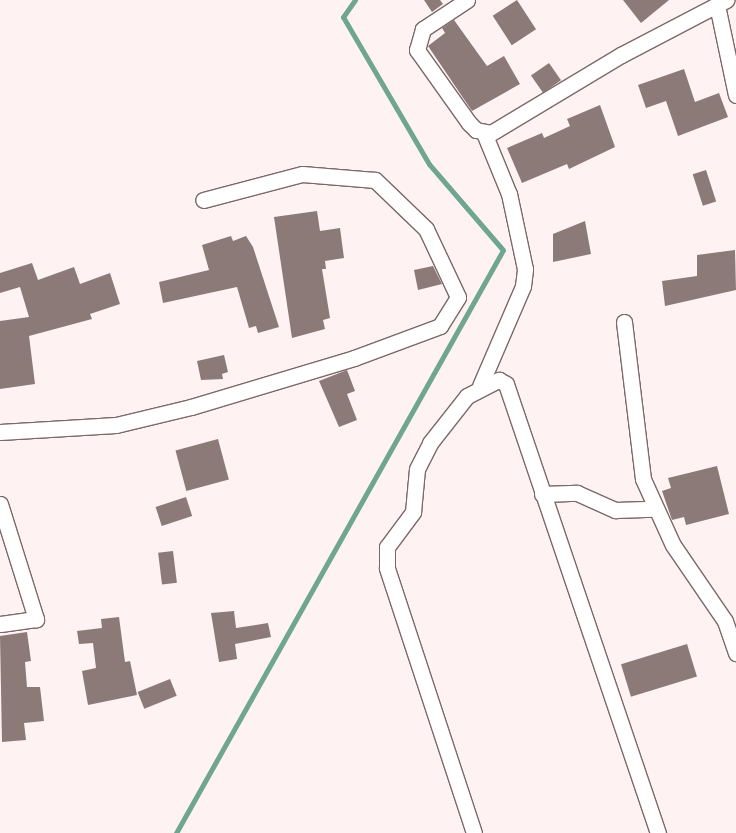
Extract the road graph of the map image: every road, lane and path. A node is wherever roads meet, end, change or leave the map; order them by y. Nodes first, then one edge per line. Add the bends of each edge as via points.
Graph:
1 (467, 0) edge
2 (722, 3) edge
3 (736, 95) edge
4 (484, 133) junction
5 (203, 200) dead end
6 (624, 322) dead end
7 (480, 386) junction
8 (0, 432) edge
9 (542, 494) junction
10 (0, 504) edge
11 (653, 509) junction
12 (0, 624) edge
13 (736, 653) edge
14 (474, 833) edge
15 (658, 833) edge

1 - 4 street via 423,29 417,50 469,123
2 - 3 street
2 - 4 street via 621,55 500,131
4 - 7 street via 509,194 525,269 523,286
5 - 8 street via 302,174 375,180 426,229 458,297 440,326 200,405 116,425
6 - 11 street via 636,442
7 - 9 street via 499,380 506,384
7 - 14 street via 455,408 430,443 417,469 413,512 387,547 387,568
9 - 11 street via 577,493 615,510
9 - 15 street
10 - 12 street via 36,619
11 - 13 street via 721,615

